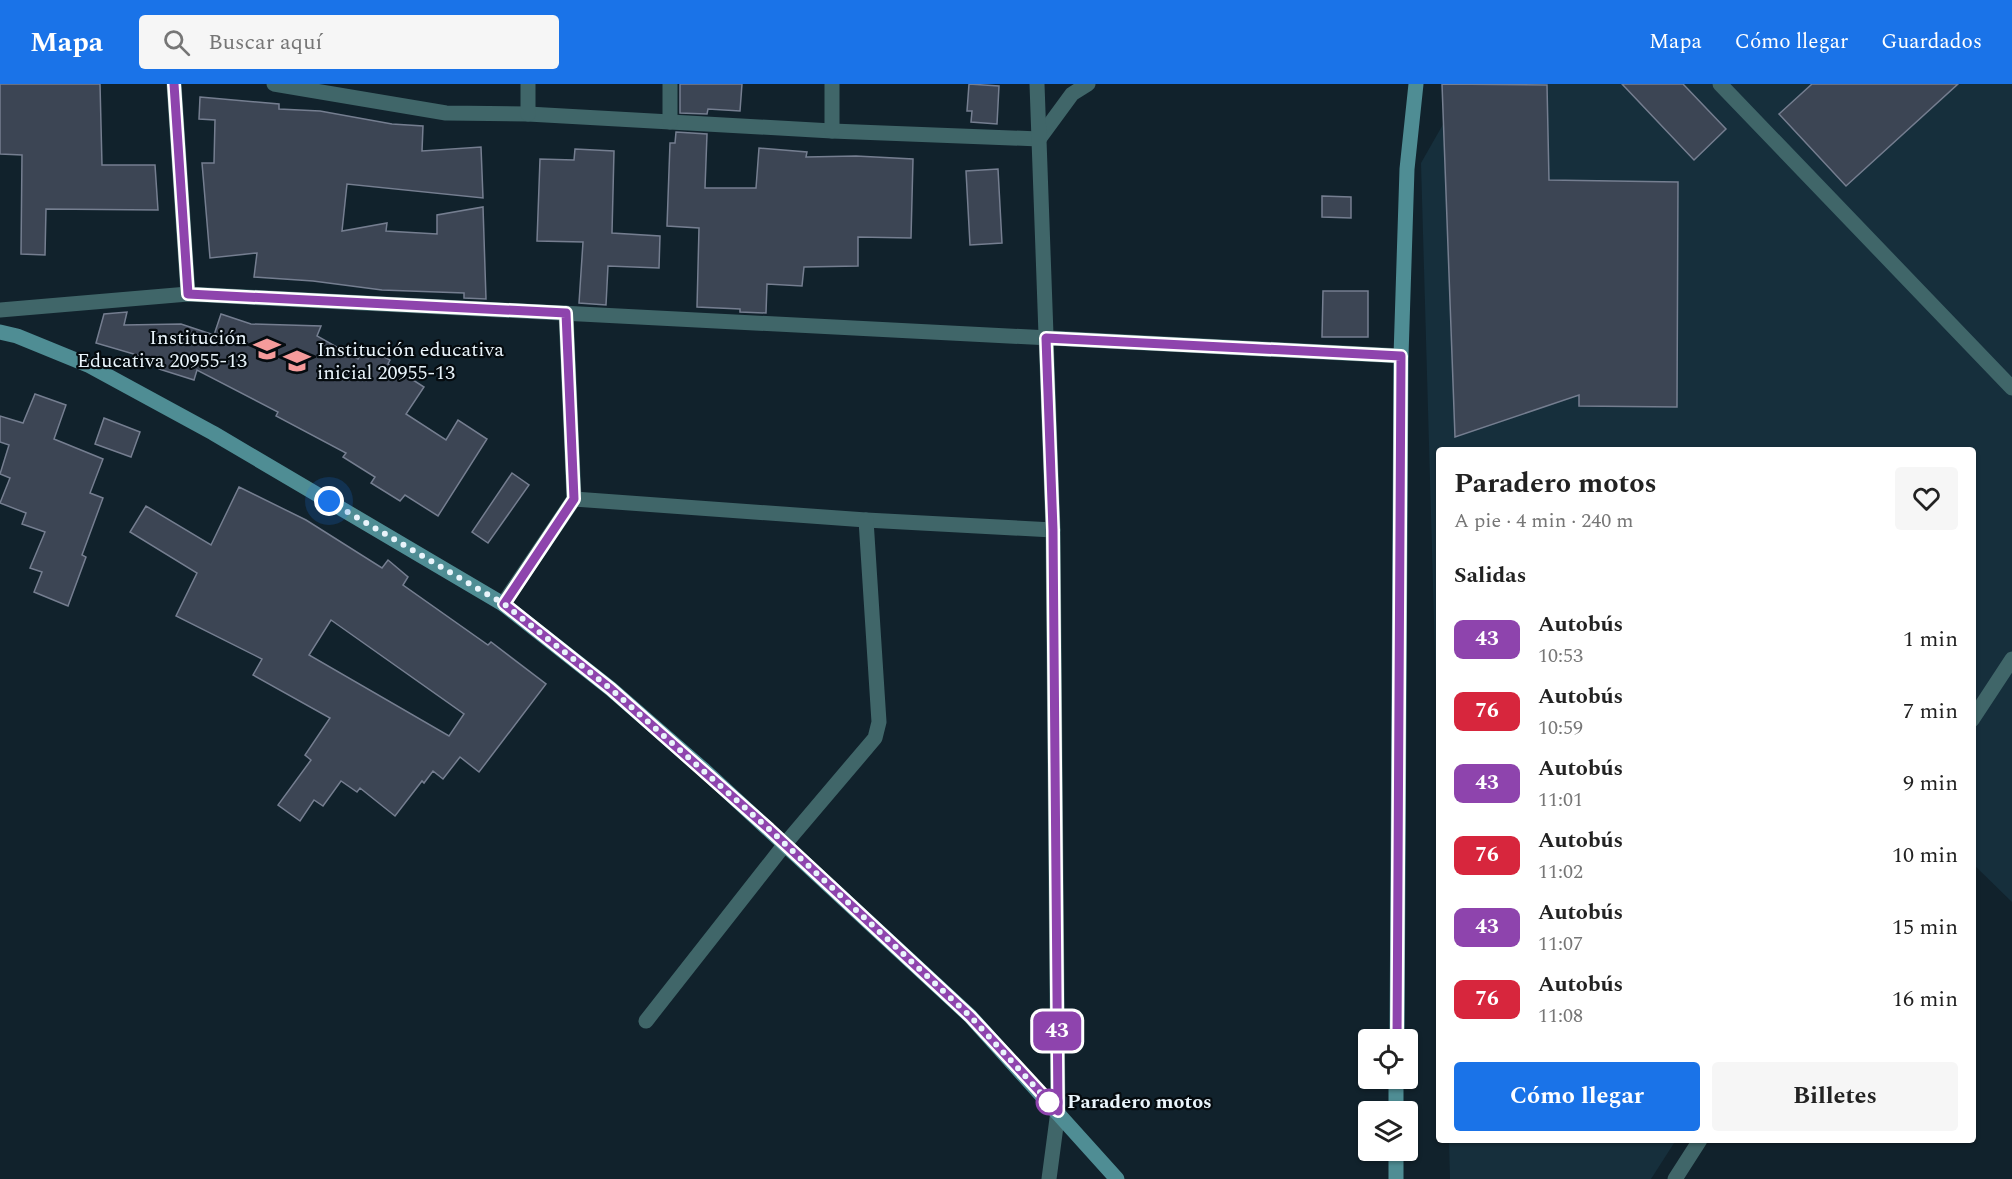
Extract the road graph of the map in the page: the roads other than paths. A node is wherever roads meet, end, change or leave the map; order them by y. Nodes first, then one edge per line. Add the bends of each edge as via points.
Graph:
1 (174, 84) edge
2 (274, 84) edge
3 (528, 84) edge
4 (670, 84) edge
5 (832, 84) edge
6 (1037, 84) edge
7 (1088, 84) edge
8 (1416, 84) edge
9 (1720, 84) edge
10 (528, 114) junction
11 (670, 122) junction
12 (832, 131) junction
13 (1039, 139) junction
14 (188, 294) junction
15 (0, 310) edge
16 (566, 313) junction
17 (0, 332) edge
18 (1046, 338) junction
19 (1401, 356) junction
20 (2012, 388) edge
21 (574, 499) junction
22 (866, 520) junction
23 (1053, 530) junction
24 (504, 604) junction
25 (2012, 659) edge
26 (1976, 714) edge
27 (785, 844) junction
28 (646, 1021) dead end
29 (1397, 1029) edge
30 (1058, 1111) junction
31 (1698, 1143) edge
32 (1396, 1161) edge
33 (1049, 1179) edge
34 (1117, 1179) edge
35 (1396, 1179) edge
36 (1675, 1179) edge

1 - 14 street
2 - 10 street via 446,113
3 - 10 street
4 - 11 street
5 - 12 street
6 - 13 street
7 - 13 street via 1072,94
8 - 19 street via 1407,169
9 - 20 street
10 - 11 street
11 - 12 street
12 - 13 street
13 - 18 street
14 - 15 street
14 - 16 street
16 - 18 street
16 - 21 street
17 - 24 street via 109,376
18 - 19 street
18 - 23 street
19 - 29 street
21 - 22 street
21 - 24 street
22 - 23 street
22 - 27 street via 879,722 874,738
23 - 30 street
24 - 27 street via 611,689
25 - 26 street
27 - 28 street
27 - 30 street via 970,1016
30 - 33 street
30 - 34 street
31 - 36 street
32 - 35 street

